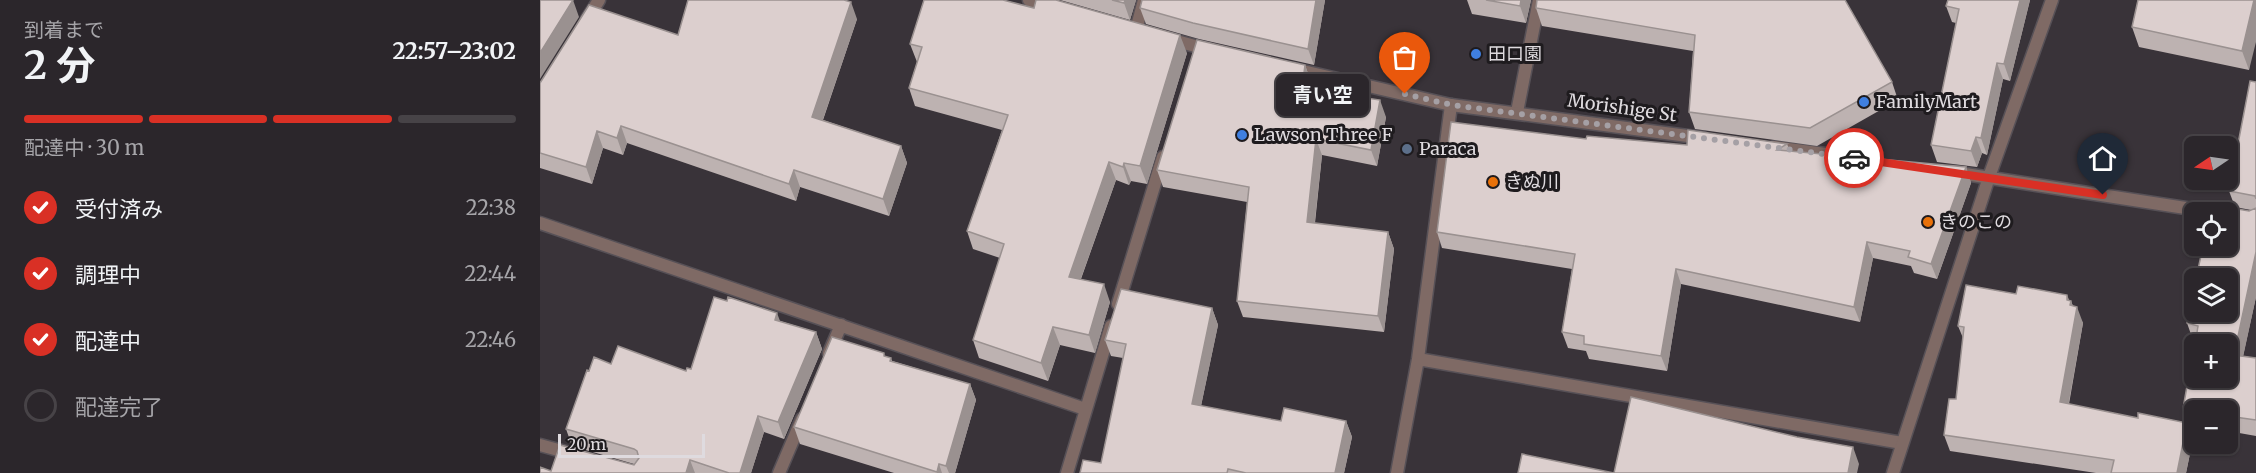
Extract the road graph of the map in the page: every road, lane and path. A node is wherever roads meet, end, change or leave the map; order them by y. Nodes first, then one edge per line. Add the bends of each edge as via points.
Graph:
1 (599, 0) edge
2 (1029, 0) edge
3 (1144, 0) edge
4 (1539, 0) edge
5 (2052, 0) edge
6 (1061, 9) edge
7 (581, 29) edge
8 (1220, 52) edge
9 (1278, 65) edge
10 (1452, 105) junction
11 (1517, 112) junction
12 (1718, 140) edge
13 (1765, 146) edge
14 (1165, 149) edge
15 (1847, 157) edge
16 (1942, 170) edge
17 (1989, 177) junction
18 (2184, 208) edge
19 (540, 223) edge
20 (841, 325) junction
21 (1418, 359) junction
22 (823, 367) edge
23 (1085, 409) junction
24 (806, 410) edge
25 (1902, 443) junction
26 (540, 445) edge
27 (583, 457) edge
28 (779, 473) edge
29 (1067, 473) edge
30 (1397, 473) edge
31 (1893, 473) edge

1 - 7 street
2 - 6 street
3 - 8 street via 1141,31 1195,52
4 - 11 street
5 - 17 street
9 - 10 street, Morishige St
10 - 11 street, Morishige St
10 - 21 street
11 - 12 street, Morishige St
13 - 15 street
14 - 23 street
16 - 17 street
17 - 18 street
17 - 25 street
19 - 20 street
20 - 22 street
20 - 23 street
21 - 25 street
21 - 30 street
23 - 29 street
24 - 28 street
25 - 31 street
26 - 27 street

